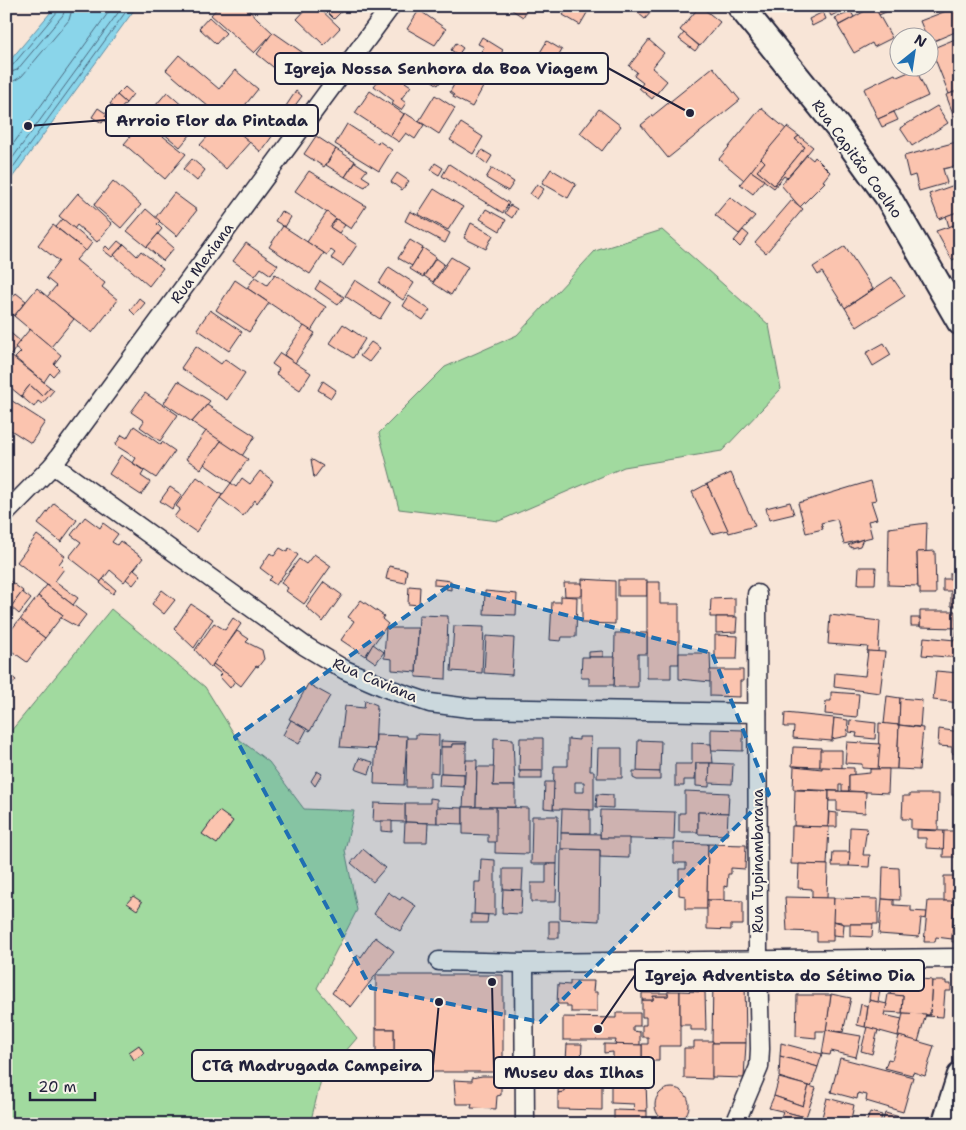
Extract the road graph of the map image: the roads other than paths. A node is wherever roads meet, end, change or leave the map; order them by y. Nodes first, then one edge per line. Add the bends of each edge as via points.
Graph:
1 (390, 6) edge
2 (740, 6) edge
3 (960, 322) edge
4 (53, 465) junction
5 (6, 513) edge
6 (757, 594) dead end
7 (757, 713) junction
8 (960, 958) edge
9 (758, 959) junction
10 (439, 961) dead end
11 (524, 963) junction
12 (960, 1076) edge
13 (525, 1124) edge
14 (735, 1124) edge
15 (946, 1124) edge

1 - 4 street, Rua Mexiana
2 - 3 street, Rua Capitão Coelho via 840,130 888,197
4 - 5 street, Rua Mexiana
4 - 7 street, Rua Caviana via 305,646 345,670 422,700 469,708
6 - 7 street, Rua Tupinambarana
7 - 9 street, Rua Tupinambarana
8 - 9 street
9 - 11 street
9 - 14 street, Rua Tupinambarana via 759,1067
10 - 11 street
11 - 13 street
12 - 15 street

